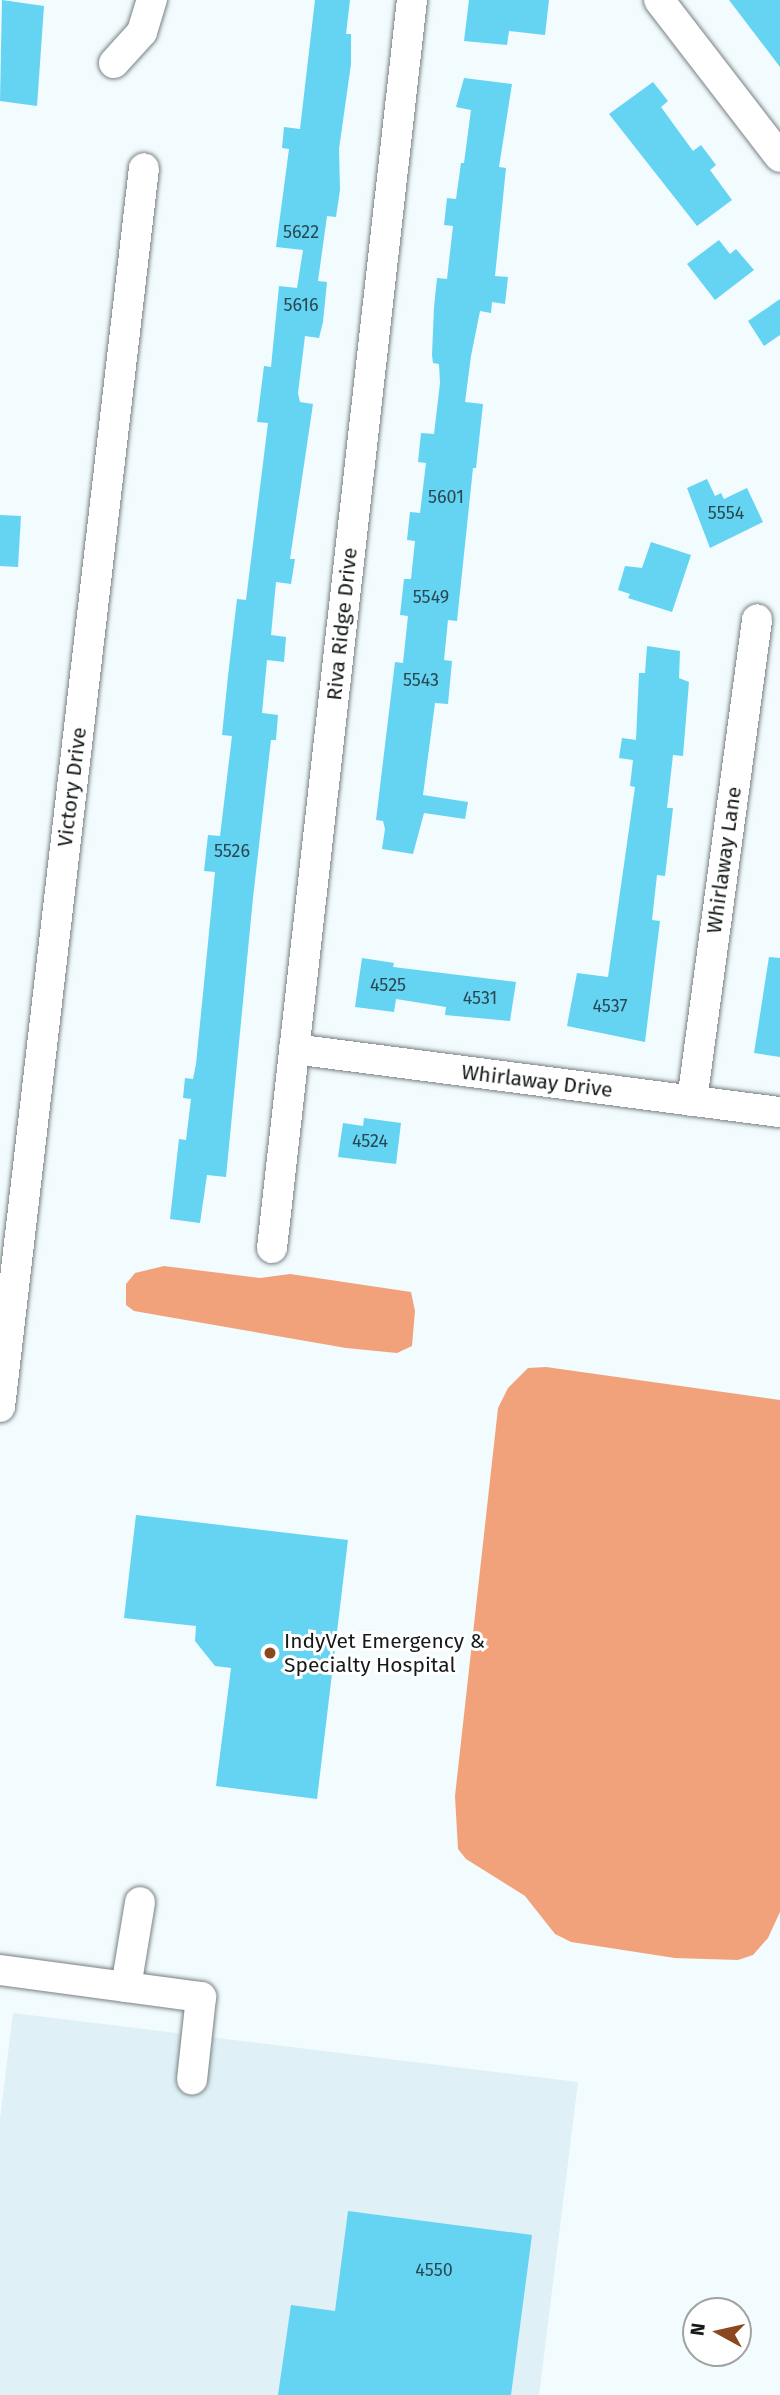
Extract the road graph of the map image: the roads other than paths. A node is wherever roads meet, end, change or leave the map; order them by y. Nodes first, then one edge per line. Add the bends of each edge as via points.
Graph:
1 (152, 0) edge
2 (412, 0) edge
3 (659, 0) edge
4 (114, 63) dead end
5 (780, 157) edge
6 (144, 168) dead end
7 (757, 619) dead end
8 (294, 1049) junction
9 (692, 1101) junction
10 (780, 1112) edge
11 (272, 1248) dead end
12 (0, 1407) edge
13 (140, 1902) dead end
14 (0, 1970) edge
15 (126, 1987) junction
16 (192, 2080) dead end

1 - 4 street via 142,32
2 - 8 street, Riva Ridge Drive
3 - 5 street
6 - 12 street, Victory Drive
7 - 9 street, Whirlaway Lane
8 - 9 street, Whirlaway Drive
8 - 11 street, Riva Ridge Drive
9 - 10 street, Whirlaway Drive
13 - 15 street
14 - 15 street
15 - 16 street via 201,1997

